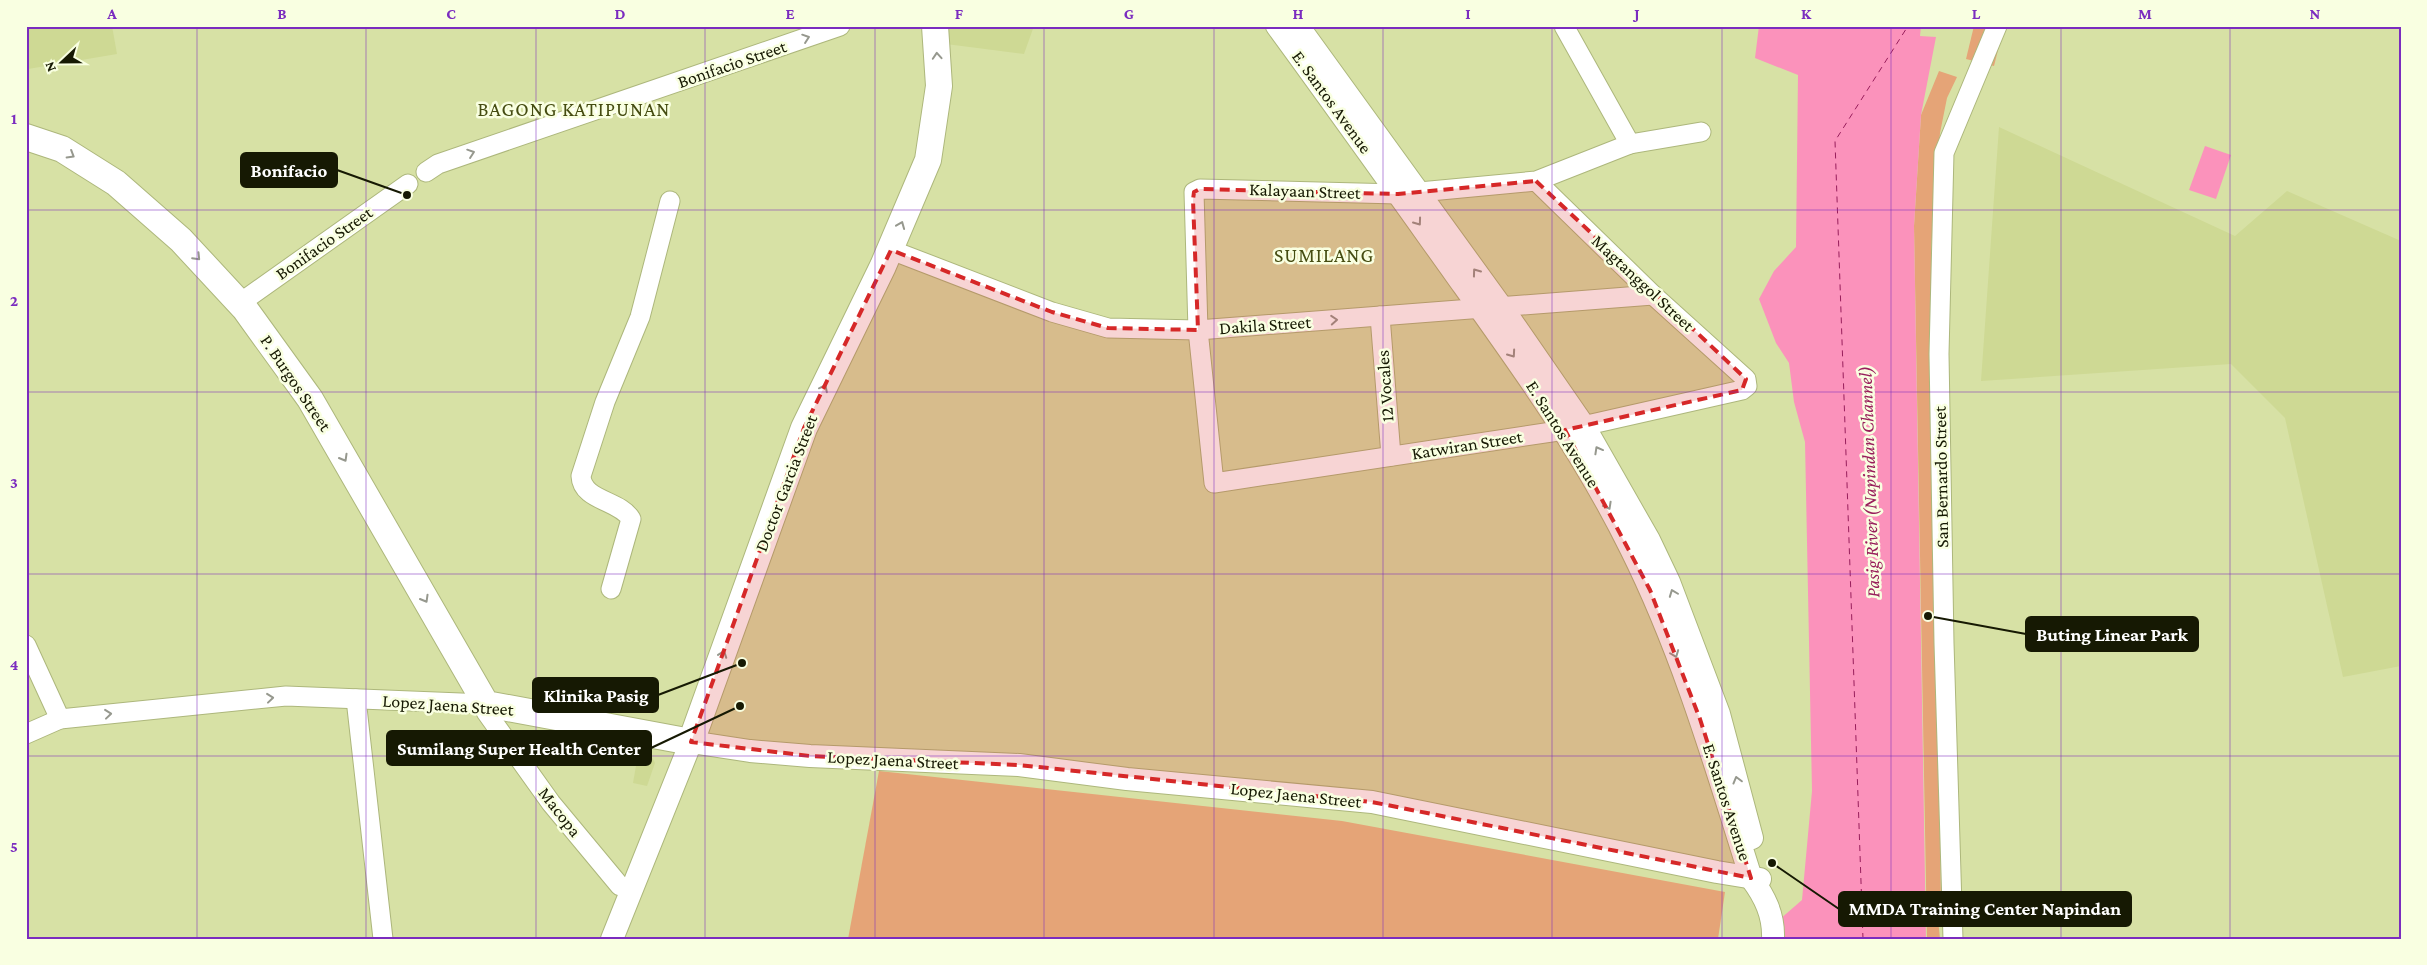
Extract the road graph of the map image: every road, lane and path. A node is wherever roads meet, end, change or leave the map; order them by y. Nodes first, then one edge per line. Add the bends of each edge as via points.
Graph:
1 (840, 26) edge
2 (935, 26) edge
3 (1277, 26) edge
4 (1298, 26) edge
5 (1564, 26) edge
6 (1997, 26) edge
7 (1701, 132) dead end
8 (26, 137) edge
9 (1630, 144) junction
10 (426, 172) dead end
11 (1536, 181) junction
12 (408, 184) dead end
13 (1409, 194) junction
14 (670, 201) dead end
15 (890, 250) junction
16 (1653, 295) junction
17 (240, 303) junction
18 (1490, 308) junction
19 (1380, 316) junction
20 (1198, 330) junction
21 (1747, 386) joint
22 (1574, 428) junction
23 (1391, 456) junction
24 (1214, 483) joint
25 (611, 589) dead end
26 (26, 645) edge
27 (356, 699) junction
28 (706, 700) junction
29 (486, 708) junction
30 (60, 719) junction
31 (642, 733) junction
32 (26, 734) edge
33 (691, 742) junction
34 (1757, 882) junction
35 (620, 886) dead end
36 (1772, 931) edge
37 (383, 939) edge
38 (612, 939) edge
39 (1952, 939) edge

10 -> 1 street, Bonifacio Street via 438,164
15 -> 2 main road, Doctor Garcia Street via 928,160 939,86
3 - 13 street, E. Santos Avenue
4 - 13 street, E. Santos Avenue
5 - 9 street
6 - 39 street, San Bernardo Street via 1944,153 1938,354
7 - 9 street, Kalayaan Street
8 -> 17 main road, P. Burgos Street via 62,150 116,183 181,240
9 - 11 street, Kalayaan Street
11 - 13 street, Kalayaan Street
11 - 16 street, Magtanggol Street
12 - 17 street, Bonifacio Street
13 - 18 street, E. Santos Avenue
13 - 20 street, Kalayaan Street via 1200,188 1194,192
14 - 25 street via 640,318 605,402 581,476 584,487 623,509 631,519
15 - 20 street, Dakila Street via 1052,312 1108,328
28 -> 15 main road, Doctor Garcia Street via 804,428
16 - 18 street, Dakila Street
16 - 21 street, Magtanggol Street via 1746,380
17 -> 29 main road, P. Burgos Street via 310,398
18 - 19 street, Dakila Street
18 - 22 street, E. Santos Avenue
20 -> 19 street, Dakila Street
19 - 23 street, 12 Vocales
20 - 24 street, Kalayaan Street
21 - 22 street, Katwiran Street via 1742,390
22 - 23 street, Katwiran Street
22 - 34 street, E. Santos Avenue via 1650,590 1700,719
23 - 24 street, Katwiran Street
26 - 30 street
27 - 29 street, Lopez Jaena Street
30 -> 27 street, Lopez Jaena Street via 286,696
27 - 37 street
28 - 31 main road via 681,722
28 - 33 main road, Doctor Garcia Street
29 - 31 main road, Lopez Jaena Street
29 - 35 street, Macopa via 551,803
30 - 32 street, Lopez Jaena Street
31 - 33 main road, Lopez Jaena Street
33 - 34 street, Lopez Jaena Street via 810,756 1019,765 1127,779 1372,802
33 - 38 street, Doctor Garcia Street
34 - 36 street, E. Santos Avenue via 1770,909

